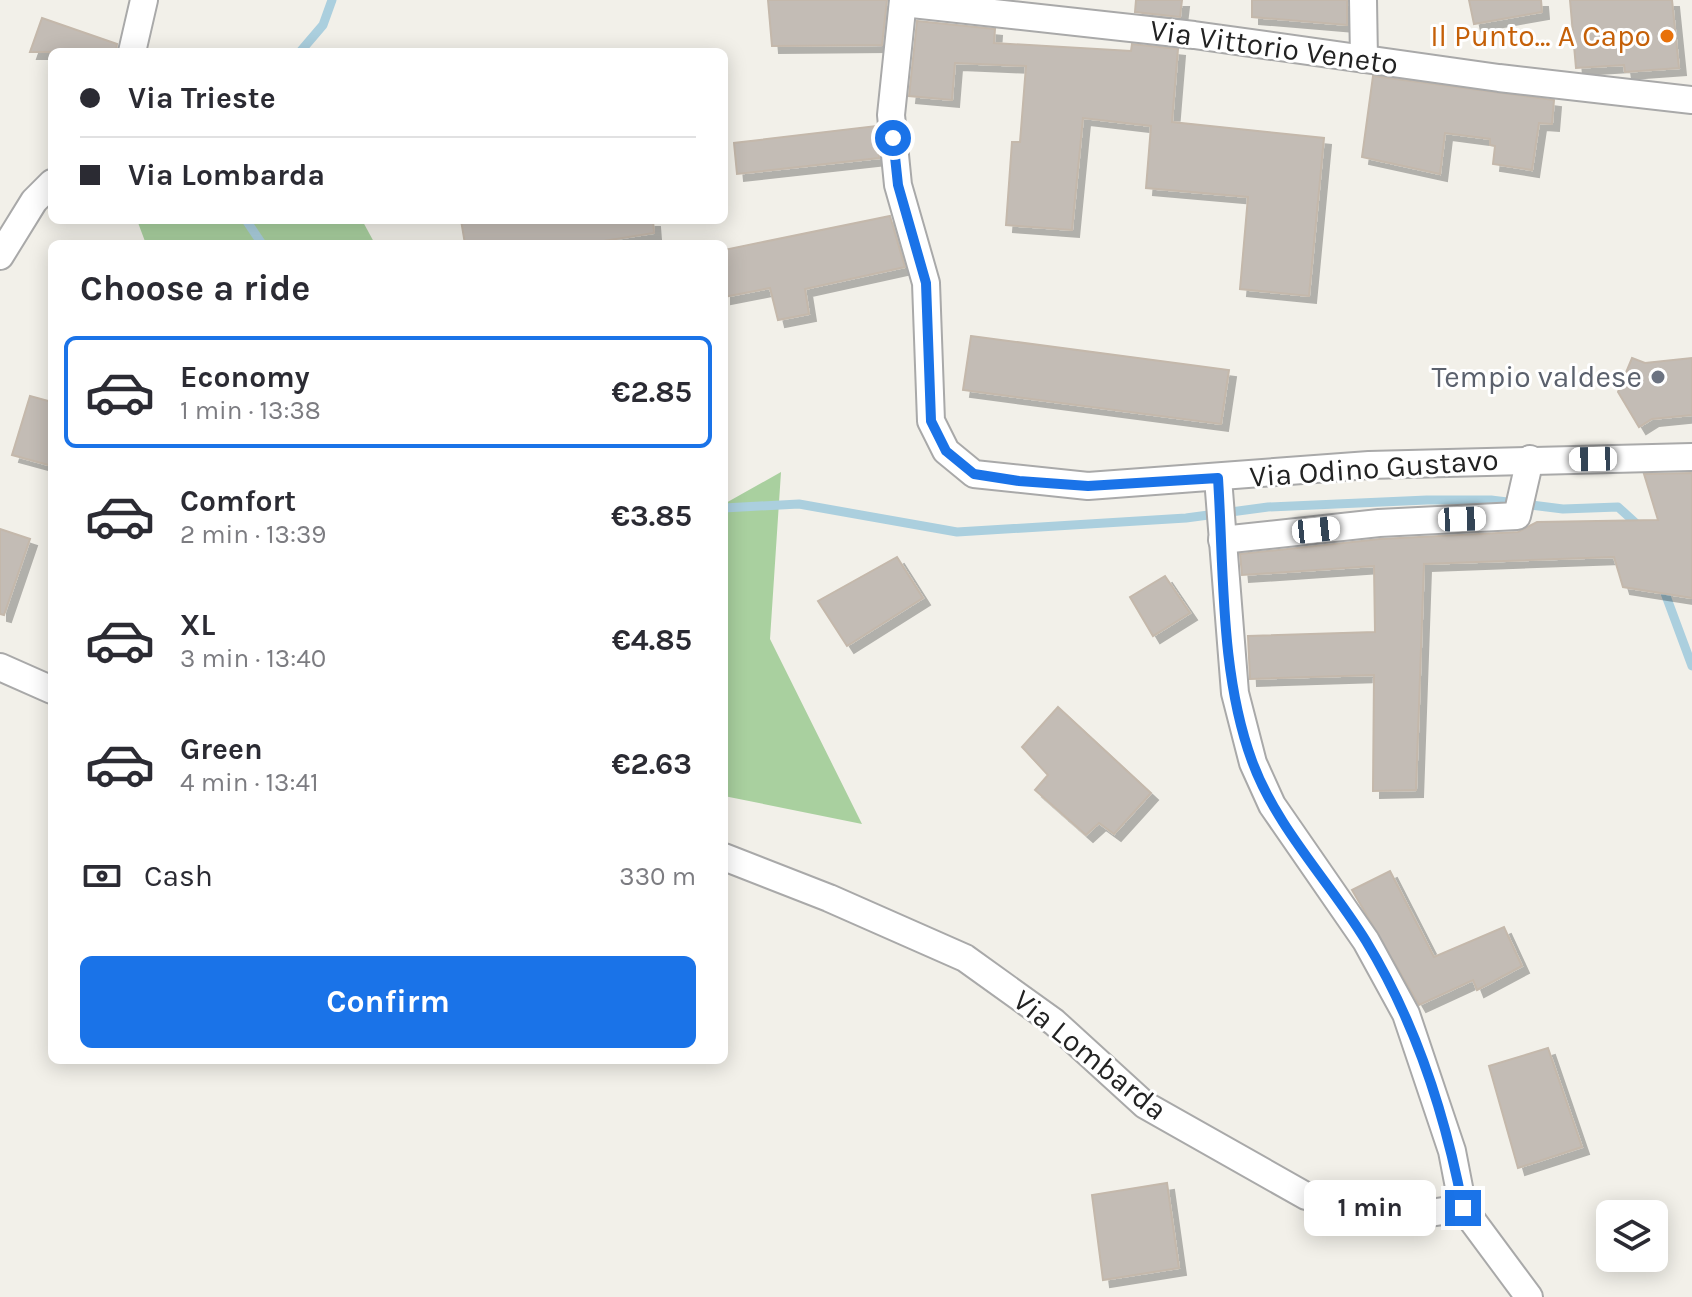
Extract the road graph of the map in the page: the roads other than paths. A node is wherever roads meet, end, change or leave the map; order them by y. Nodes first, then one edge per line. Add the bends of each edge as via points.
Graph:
1 (144, 0) edge
2 (1363, 0) edge
3 (903, 2) edge
4 (133, 48) edge
5 (1364, 59) junction
6 (1692, 100) edge
7 (48, 187) edge
8 (0, 256) edge
9 (1692, 457) edge
10 (1530, 459) junction
11 (1218, 478) junction
12 (1222, 540) junction
13 (0, 667) edge
14 (48, 688) edge
15 (728, 859) edge
16 (1463, 1208) junction
17 (1529, 1297) edge

1 - 4 street
2 - 5 street
3 - 5 street, Via Vittorio Veneto
3 - 11 street, Via Odino Gustavo via 891,115 898,185 926,283 931,421 946,451 974,474 1019,481 1088,486
5 - 6 street, Via Vittorio Veneto
7 - 8 street
9 - 10 street, Via Odino Gustavo
10 - 11 street, Via Odino Gustavo
10 - 12 street, Via Odino Gustavo via 1517,516 1379,523
11 - 12 street
12 - 16 street via 1235,693 1253,763 1272,805 1366,941 1406,1014 1448,1136
13 - 14 street
15 - 16 street, Via Lombarda via 965,958 1054,1022 1145,1105 1306,1196 1371,1212 1423,1214
16 - 17 street

